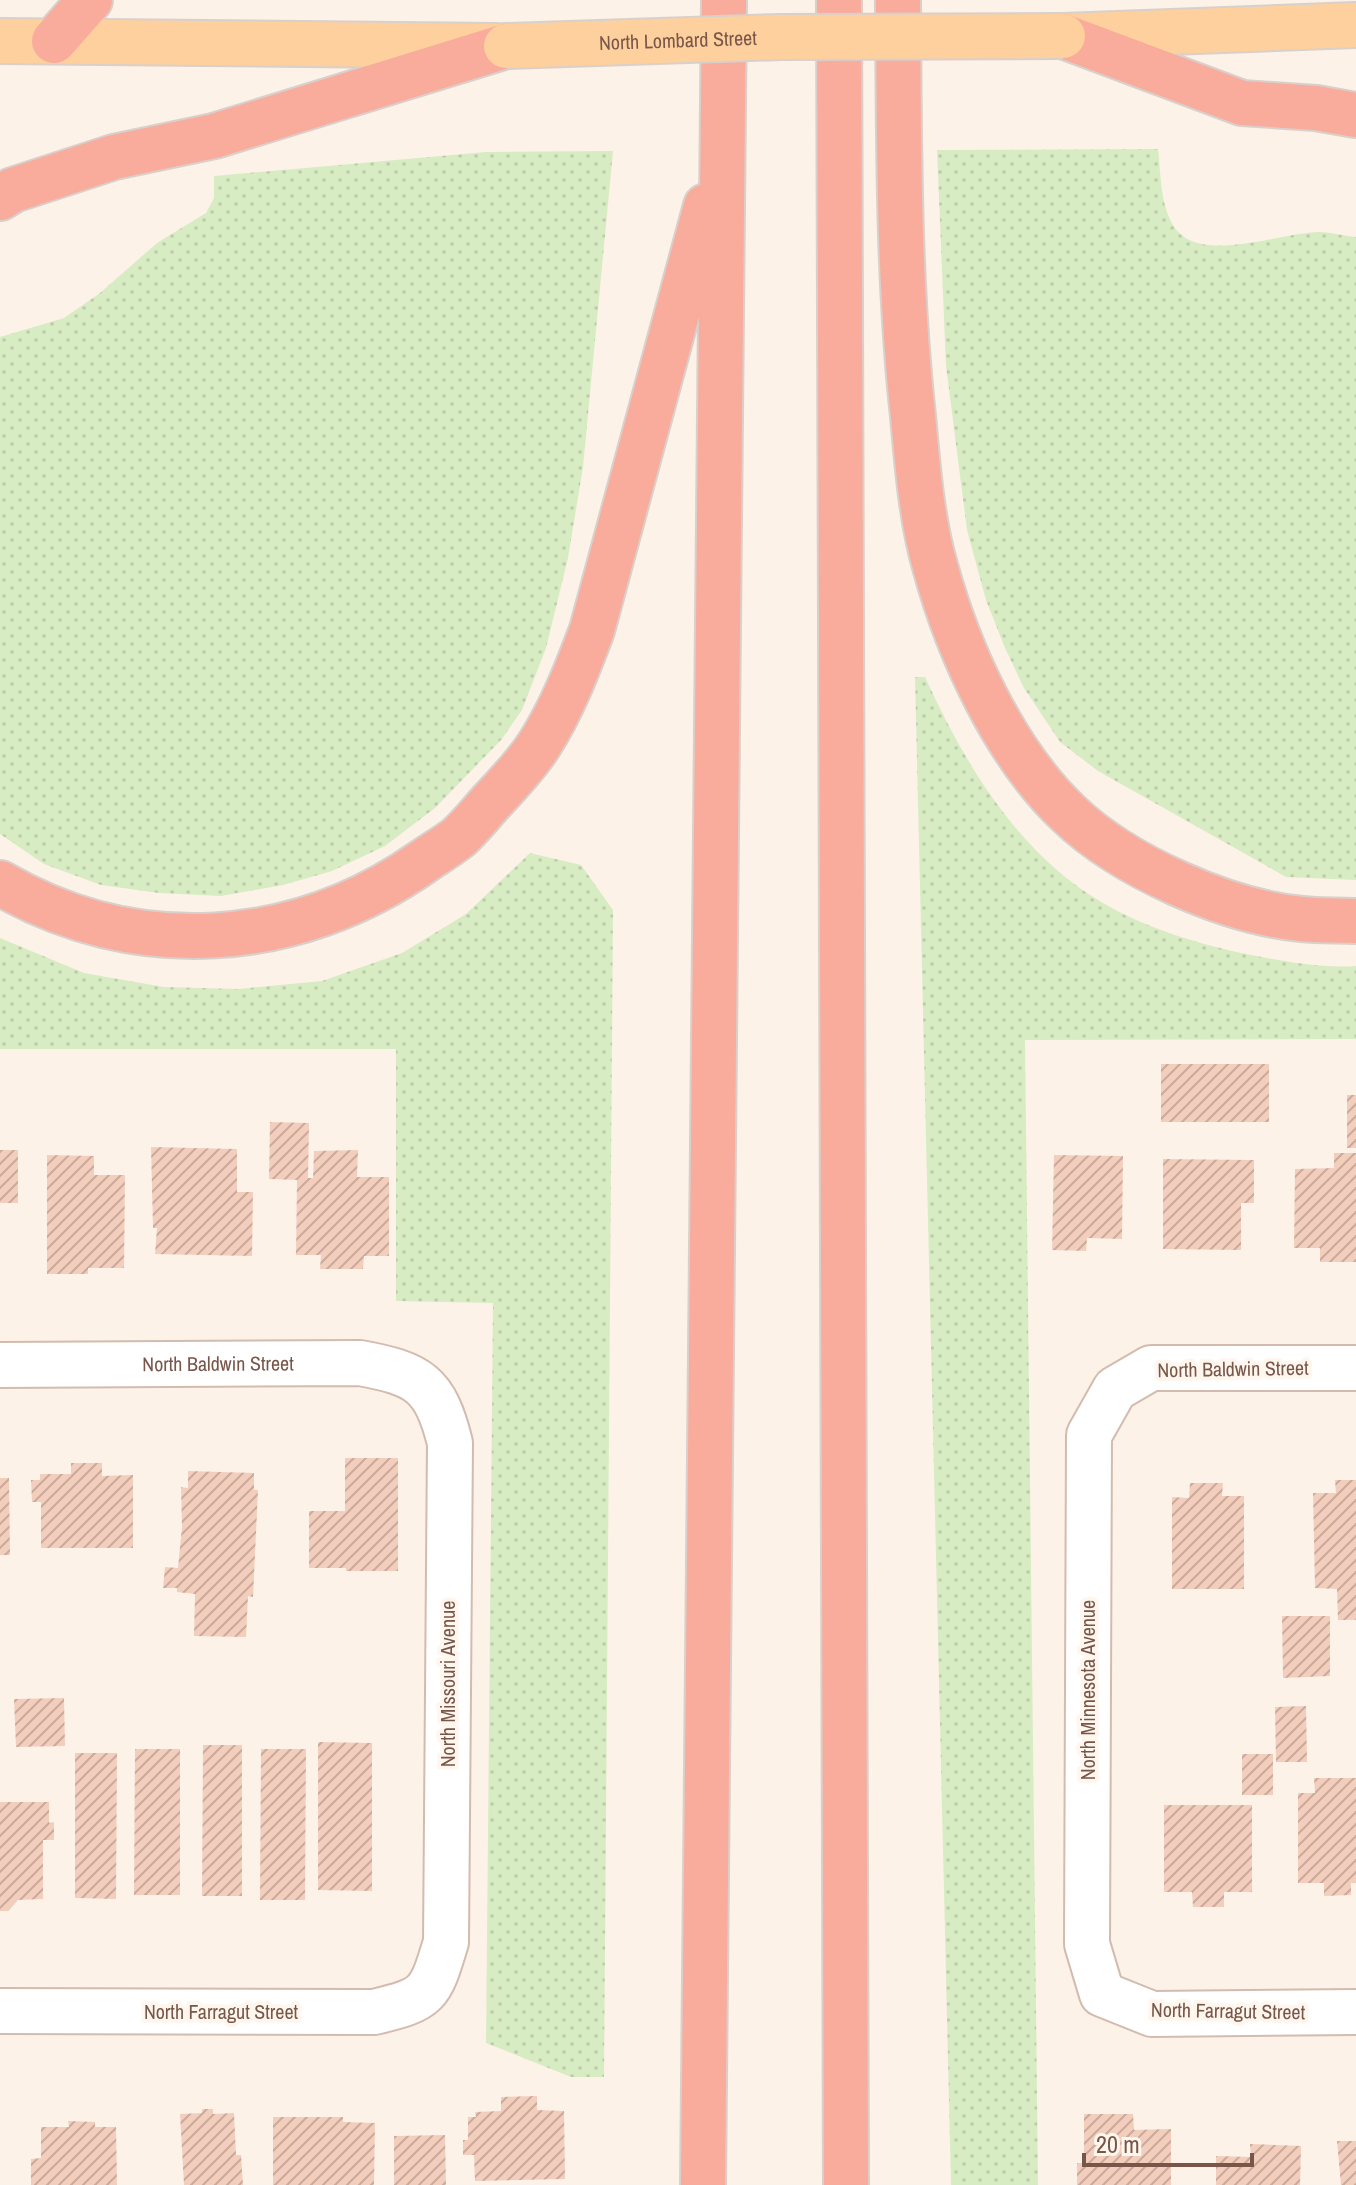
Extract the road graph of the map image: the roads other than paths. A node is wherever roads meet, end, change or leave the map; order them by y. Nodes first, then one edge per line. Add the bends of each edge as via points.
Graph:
1 (90, 0) edge
2 (724, 0) edge
3 (839, 0) edge
4 (898, 0) edge
5 (1356, 25) edge
6 (1063, 36) junction
7 (0, 41) edge
8 (54, 41) junction
9 (506, 46) junction
10 (1356, 115) edge
11 (723, 142) junction
12 (0, 198) edge
13 (0, 883) edge
14 (1356, 921) edge
15 (0, 1365) edge
16 (1356, 1368) edge
17 (428, 1389) joint
18 (1115, 1389) joint
19 (434, 1983) joint
20 (1102, 1994) joint
21 (0, 2011) edge
22 (1356, 2012) edge
23 (703, 2185) edge
24 (846, 2185) edge

1 - 8 highway
2 - 11 highway
3 - 24 highway
4 - 14 highway via 906,351 917,457 934,564 961,645 991,706 1025,762 1068,814 1170,881 1229,903 1299,919
5 - 6 main road, North Lombard Street
6 - 9 main road, North Lombard Street, bridge via 781,37
6 - 10 highway via 1242,103
7 - 8 main road, North Lombard Street
8 - 9 main road, North Lombard Street
9 - 12 highway via 214,136 114,157
11 - 13 highway via 592,630 568,694 538,746 459,837 393,883 336,910 251,933 178,936 111,928
11 - 23 highway
15 - 17 street, North Baldwin Street via 360,1363 400,1371
16 - 18 street, North Baldwin Street via 1151,1368
17 - 19 street, North Missouri Avenue via 442,1411 450,1443 446,1942
18 - 20 street, North Minnesota Avenue via 1089,1435 1087,1944
19 - 21 street, North Farragut Street via 411,2003 374,2012
20 - 22 street, North Farragut Street via 1152,2014

